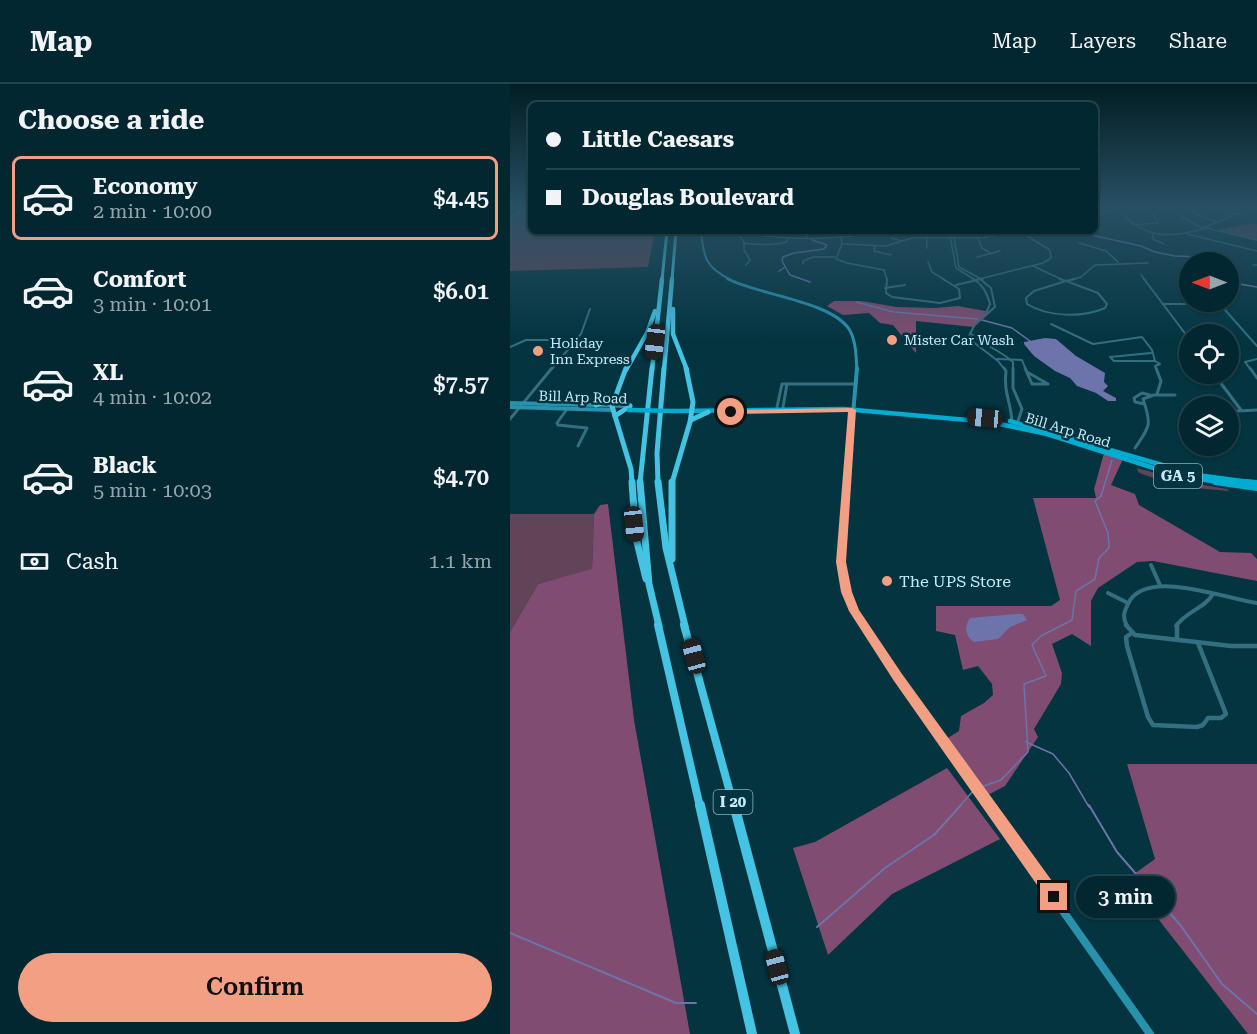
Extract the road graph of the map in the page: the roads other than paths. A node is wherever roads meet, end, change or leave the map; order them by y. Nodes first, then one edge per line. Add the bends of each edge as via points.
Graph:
1 (665, 252) edge
2 (674, 252) edge
3 (704, 252) edge
4 (745, 252) edge
5 (838, 252) edge
6 (880, 252) edge
7 (953, 252) edge
8 (957, 252) edge
9 (989, 252) edge
10 (996, 252) edge
11 (1050, 252) edge
12 (1108, 252) edge
13 (992, 254) junction
14 (891, 255) dead end
15 (835, 257) junction
16 (977, 257) dead end
17 (927, 262) dead end
18 (1118, 263) junction
19 (1148, 263) dead end
20 (803, 264) dead end
21 (1253, 264) dead end
22 (1257, 264) edge
23 (746, 265) dead end
24 (1033, 266) junction
25 (1141, 275) dead end
26 (672, 278) junction
27 (984, 278) junction
28 (945, 280) junction
29 (977, 280) junction
30 (1068, 282) junction
31 (905, 285) dead end
32 (954, 285) junction
33 (885, 288) junction
34 (961, 292) junction
35 (659, 300) junction
36 (1162, 304) junction
37 (1179, 304) edge
38 (590, 309) dead end
39 (1103, 309) junction
40 (1110, 311) dead end
41 (1227, 312) edge
42 (986, 314) junction
43 (1052, 324) dead end
44 (1179, 326) edge
45 (970, 333) junction
46 (575, 340) junction
47 (1257, 346) edge
48 (510, 347) edge
49 (1151, 353) junction
50 (1010, 359) junction
51 (1257, 359) edge
52 (998, 360) junction
53 (1155, 361) junction
54 (1027, 372) junction
55 (1257, 378) edge
56 (787, 384) junction
57 (857, 384) junction
58 (1221, 384) edge
59 (1158, 394) junction
60 (1150, 395) junction
61 (1175, 395) dead end
62 (614, 397) junction
63 (510, 405) edge
64 (523, 405) junction
65 (596, 405) junction
66 (1145, 405) junction
67 (692, 407) junction
68 (780, 407) junction
69 (629, 408) junction
70 (853, 408) junction
71 (567, 409) junction
72 (706, 410) junction
73 (1257, 410) edge
74 (613, 411) junction
75 (510, 419) edge
76 (690, 422) junction
77 (1015, 424) junction
78 (578, 446) dead end
79 (1135, 453) junction
80 (1110, 455) junction
81 (1257, 486) edge
82 (1151, 565) dead end
83 (672, 570) junction
84 (649, 584) junction
85 (1160, 585) junction
86 (1108, 593) dead end
87 (1213, 594) junction
88 (1126, 602) junction
89 (1257, 603) edge
90 (1132, 633) junction
91 (1177, 640) junction
92 (1198, 643) junction
93 (1257, 646) edge
94 (752, 1034) edge
95 (795, 1034) edge
96 (1150, 1034) edge

1 - 35 highway, I 20
2 - 26 highway, I 20
3 - 57 main road via 720,275 750,289 816,306 845,324 854,340
4 - 23 street via 750,260
5 - 15 street
6 - 14 street
7 - 29 street via 956,268
8 - 27 street via 959,267
9 - 13 street
10 - 13 street
11 - 24 street via 1048,261
12 - 18 street
13 - 16 street
15 - 20 street via 809,258
15 - 33 street via 840,262 881,268 887,276
17 - 28 street via 932,273
18 - 19 street
18 - 30 street via 1095,265 1084,276
21 - 22 street
24 - 27 street
24 - 30 street
25 - 36 street
26 - 67 highway via 674,334 684,361
26 - 83 highway, I 20 via 657,479
27 - 29 street
27 - 42 street via 995,304
28 - 32 street
28 - 34 street
29 - 32 street
29 - 42 street via 989,297
30 - 39 street via 1103,297 1107,304
30 - 39 street via 1030,293 1027,304 1037,311 1051,313
31 - 33 street
32 - 34 street
33 - 34 street via 892,297 933,303 953,302
35 - 62 highway via 647,333
35 - 84 highway, I 20 via 640,486
36 - 37 street
36 - 44 street
38 - 46 street via 585,327
39 - 40 street
41 - 47 street
42 - 45 street
43 - 49 street via 1093,344 1142,337
45 - 50 street via 978,342
45 - 52 street via 968,338 974,346
46 - 48 street via 526,340
46 - 64 street
49 - 53 street
49 - 53 street via 1110,357 1114,361
50 - 52 street
50 - 54 street via 1022,360
50 - 77 street via 1014,366 1012,384 1022,404
51 - 55 street via 1245,362
52 - 77 street via 1006,370 1005,388
53 - 59 street via 1160,364 1155,366 1161,381
54 - 54 street via 1032,384 1048,384 1041,380
56 - 57 street
56 - 68 street
56 - 68 street via 783,384
57 - 70 main road
58 - 73 street via 1239,411
59 - 60 street
59 - 61 street
60 - 66 street via 1143,399
60 - 66 street via 1142,393 1134,398 1136,403
62 - 65 highway
62 - 74 highway
63 - 64 main road, Bill Arp Road / GA 5
64 - 65 main road, Bill Arp Road / GA 5
64 - 71 main road, Bill Arp Road / GA 5
64 - 75 street
65 - 74 main road, Bill Arp Road / GA 5
66 - 79 street via 1150,418
67 - 69 main road, Bill Arp Road / GA 5, bridge
67 - 72 highway
67 - 72 main road, Bill Arp Road / GA 5
67 - 76 highway
68 - 70 main road, Bill Arp Road / GA 5
68 - 72 main road, Bill Arp Road / GA 5
69 - 74 main road, Bill Arp Road / GA 5
69 - 74 highway
70 - 72 main road, Bill Arp Road / GA 5
70 - 77 main road, Bill Arp Road / GA 5
70 - 96 main road via 841,562 854,611
71 - 74 main road, Bill Arp Road / GA 5
71 - 78 street via 558,425 587,428
72 - 76 highway
74 - 84 highway via 631,469 638,556
76 - 83 highway via 671,488
77 - 79 main road, Bill Arp Road / GA 5
77 - 80 main road, Bill Arp Road / GA 5
79 - 80 main road via 1127,458
79 - 81 main road, Bill Arp Road / GA 5 via 1197,475
80 - 81 main road, Bill Arp Road / GA 5 via 1179,476
82 - 85 street
83 - 95 highway, I 20
84 - 94 highway, I 20
85 - 87 street
85 - 88 street via 1138,592
86 - 88 street
87 - 89 street
87 - 91 street via 1208,602 1180,620 1176,626
88 - 90 street via 1123,615
90 - 91 street
90 - 92 street via 1126,637 1127,646 1148,717 1153,725 1165,727 1197,727 1208,718 1226,714
91 - 92 street
92 - 93 street

